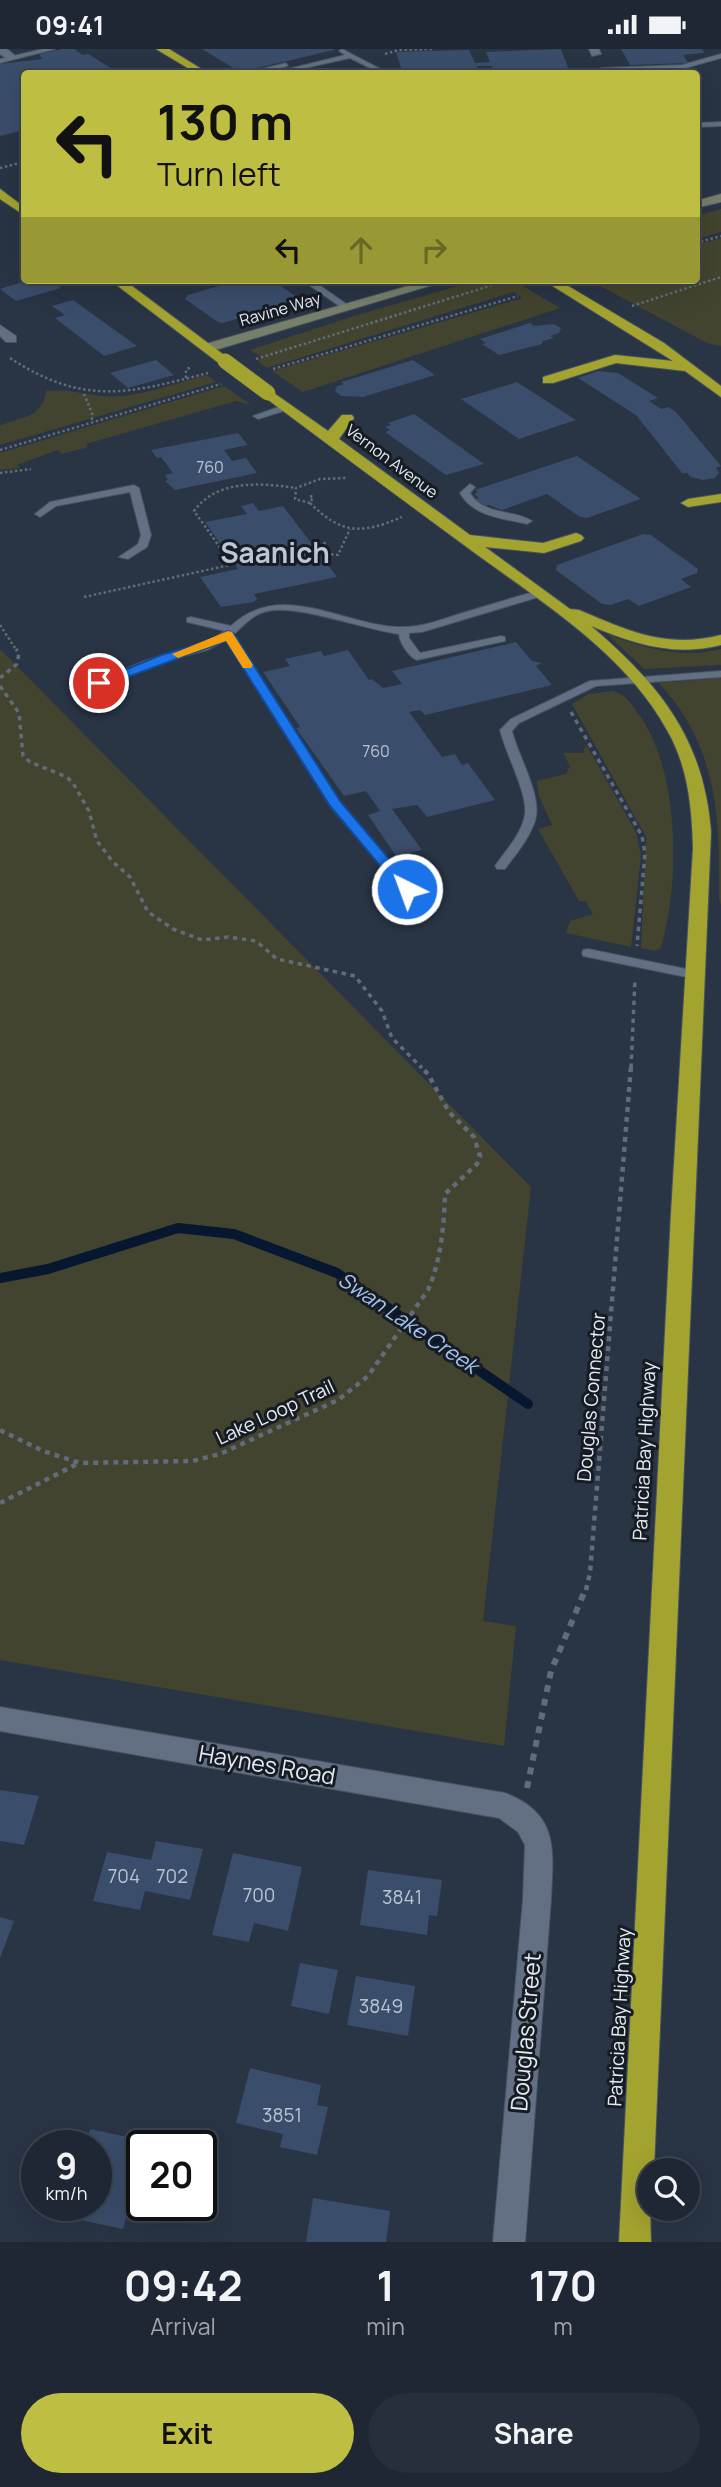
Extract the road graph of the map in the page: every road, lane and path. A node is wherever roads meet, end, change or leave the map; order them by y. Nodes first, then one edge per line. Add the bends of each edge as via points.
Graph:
1 (52, 49) edge
2 (161, 49) edge
3 (338, 49) edge
4 (432, 49) edge
5 (0, 50) edge
6 (405, 50) edge
7 (595, 52) edge
8 (350, 56) junction
9 (721, 56) edge
10 (13, 58) junction
11 (0, 61) edge
12 (297, 62) dead end
13 (198, 70) edge
14 (263, 70) edge
15 (289, 70) edge
16 (378, 70) edge
17 (602, 70) edge
18 (635, 70) edge
19 (700, 124) edge
20 (721, 124) edge
21 (21, 163) edge
22 (0, 168) edge
23 (0, 193) edge
24 (721, 198) edge
25 (700, 204) edge
26 (21, 208) edge
27 (721, 236) edge
28 (700, 242) edge
29 (721, 277) edge
30 (121, 284) edge
31 (312, 284) edge
32 (429, 284) edge
33 (493, 284) edge
34 (556, 284) edge
35 (699, 284) edge
36 (700, 284) edge
37 (518, 296) dead end
38 (631, 306) dead end
39 (348, 307) junction
40 (5, 334) edge
41 (207, 348) junction
42 (245, 362) dead end
43 (222, 365) junction
44 (192, 366) dead end
45 (692, 367) junction
46 (266, 371) dead end
47 (187, 378) junction
48 (548, 380) dead end
49 (227, 382) dead end
50 (83, 393) junction
51 (721, 393) edge
52 (287, 407) junction
53 (258, 416) dead end
54 (347, 418) dead end
55 (92, 422) junction
56 (331, 440) junction
57 (0, 450) edge
58 (31, 469) dead end
59 (0, 473) edge
60 (350, 478) dead end
61 (470, 487) dead end
62 (296, 488) junction
63 (310, 496) dead end
64 (721, 498) edge
65 (310, 503) junction
66 (688, 503) dead end
67 (40, 514) dead end
68 (402, 517) dead end
69 (527, 521) dead end
70 (351, 529) junction
71 (576, 538) dead end
72 (465, 539) junction
73 (324, 542) dead end
74 (124, 557) dead end
75 (85, 597) dead end
76 (545, 599) junction
77 (191, 620) dead end
78 (0, 625) edge
79 (230, 632) junction
80 (404, 632) junction
81 (501, 639) dead end
82 (721, 641) edge
83 (721, 674) edge
84 (0, 678) edge
85 (639, 679) junction
86 (99, 683) dead end
87 (0, 686) edge
88 (571, 712) dead end
89 (501, 866) dead end
90 (407, 889) dead end
91 (588, 953) dead end
92 (635, 963) junction
93 (696, 975) junction
94 (0, 1430) edge
95 (80, 1463) junction
96 (0, 1503) edge
97 (0, 1719) edge
98 (528, 1823) junction
99 (509, 2242) edge
100 (635, 2242) edge

1 - 10 lane
2 - 13 highway
3 - 8 lane
4 - 6 path
5 - 10 street
7 - 17 lane
8 - 15 lane
8 - 16 lane
9 - 18 lane via 682,67
10 - 11 lane
12 - 14 lane
19 - 20 lane
21 - 22 path
23 - 26 highway
24 - 25 street
27 - 28 path
29 - 36 path
30 - 41 highway, Vernon Avenue
31 - 39 lane
32 - 39 street, Ravine Way
33 - 42 path
34 - 45 highway
35 - 38 path
37 - 46 path
39 - 41 street, Ravine Way
40 - 50 path via 7,355 23,367
41 - 43 highway, Vernon Avenue
43 - 47 path
43 - 52 highway, Vernon Avenue, bridge
44 - 47 path via 185,373
45 - 48 highway via 615,359
45 - 51 highway
47 - 50 path via 120,394
49 - 55 path
50 - 55 path
52 - 53 lane
52 - 56 highway, Vernon Avenue
54 - 56 highway
55 - 57 path
56 - 72 highway, Vernon Avenue
58 - 59 path
60 - 62 path via 316,480
61 - 69 lane via 465,493 467,500 482,510
62 - 65 path via 295,499
62 - 75 path via 241,485 197,504 194,511 233,564
63 - 65 path
64 - 66 highway
65 - 70 path via 328,521
67 - 74 lane via 53,504 134,488 146,535 143,545
68 - 70 path via 373,529
70 - 73 path via 338,555 329,554
71 - 72 highway via 544,548
72 - 76 highway, Vernon Avenue
76 - 80 lane
76 - 82 highway via 632,637 674,647
76 - 85 highway, Vernon Avenue
77 - 79 lane
78 - 84 path via 19,653 17,664
79 - 80 lane via 244,616 279,607
79 - 86 lane via 205,647
79 - 90 lane via 334,803
80 - 81 lane via 416,657
83 - 85 lane
85 - 89 lane via 594,683 515,721 506,730 532,811 524,834
85 - 93 highway, Patricia Bay Highway via 676,730 700,796
87 - 95 path, Lake Loop Trail via 19,713 23,756 73,783 89,811 97,841 130,877 148,912 173,929 202,940 228,937 260,942 276,959 355,976 382,1011 392,1038 428,1074 449,1112 474,1137 480,1156 445,1194 435,1273 428,1290 386,1354 338,1400 220,1454 193,1461
88 - 92 path, Douglas Connector via 642,836 645,853
91 - 92 lane
92 - 93 lane
92 - 98 path, Douglas Connector via 630,1096 590,1573 544,1695 527,1787
93 - 100 highway, Patricia Bay Highway
94 - 95 path, Lake Loop Trail
95 - 96 path
97 - 98 street, Haynes Road via 505,1805
98 - 99 street, Douglas Street via 539,1843 537,1899

